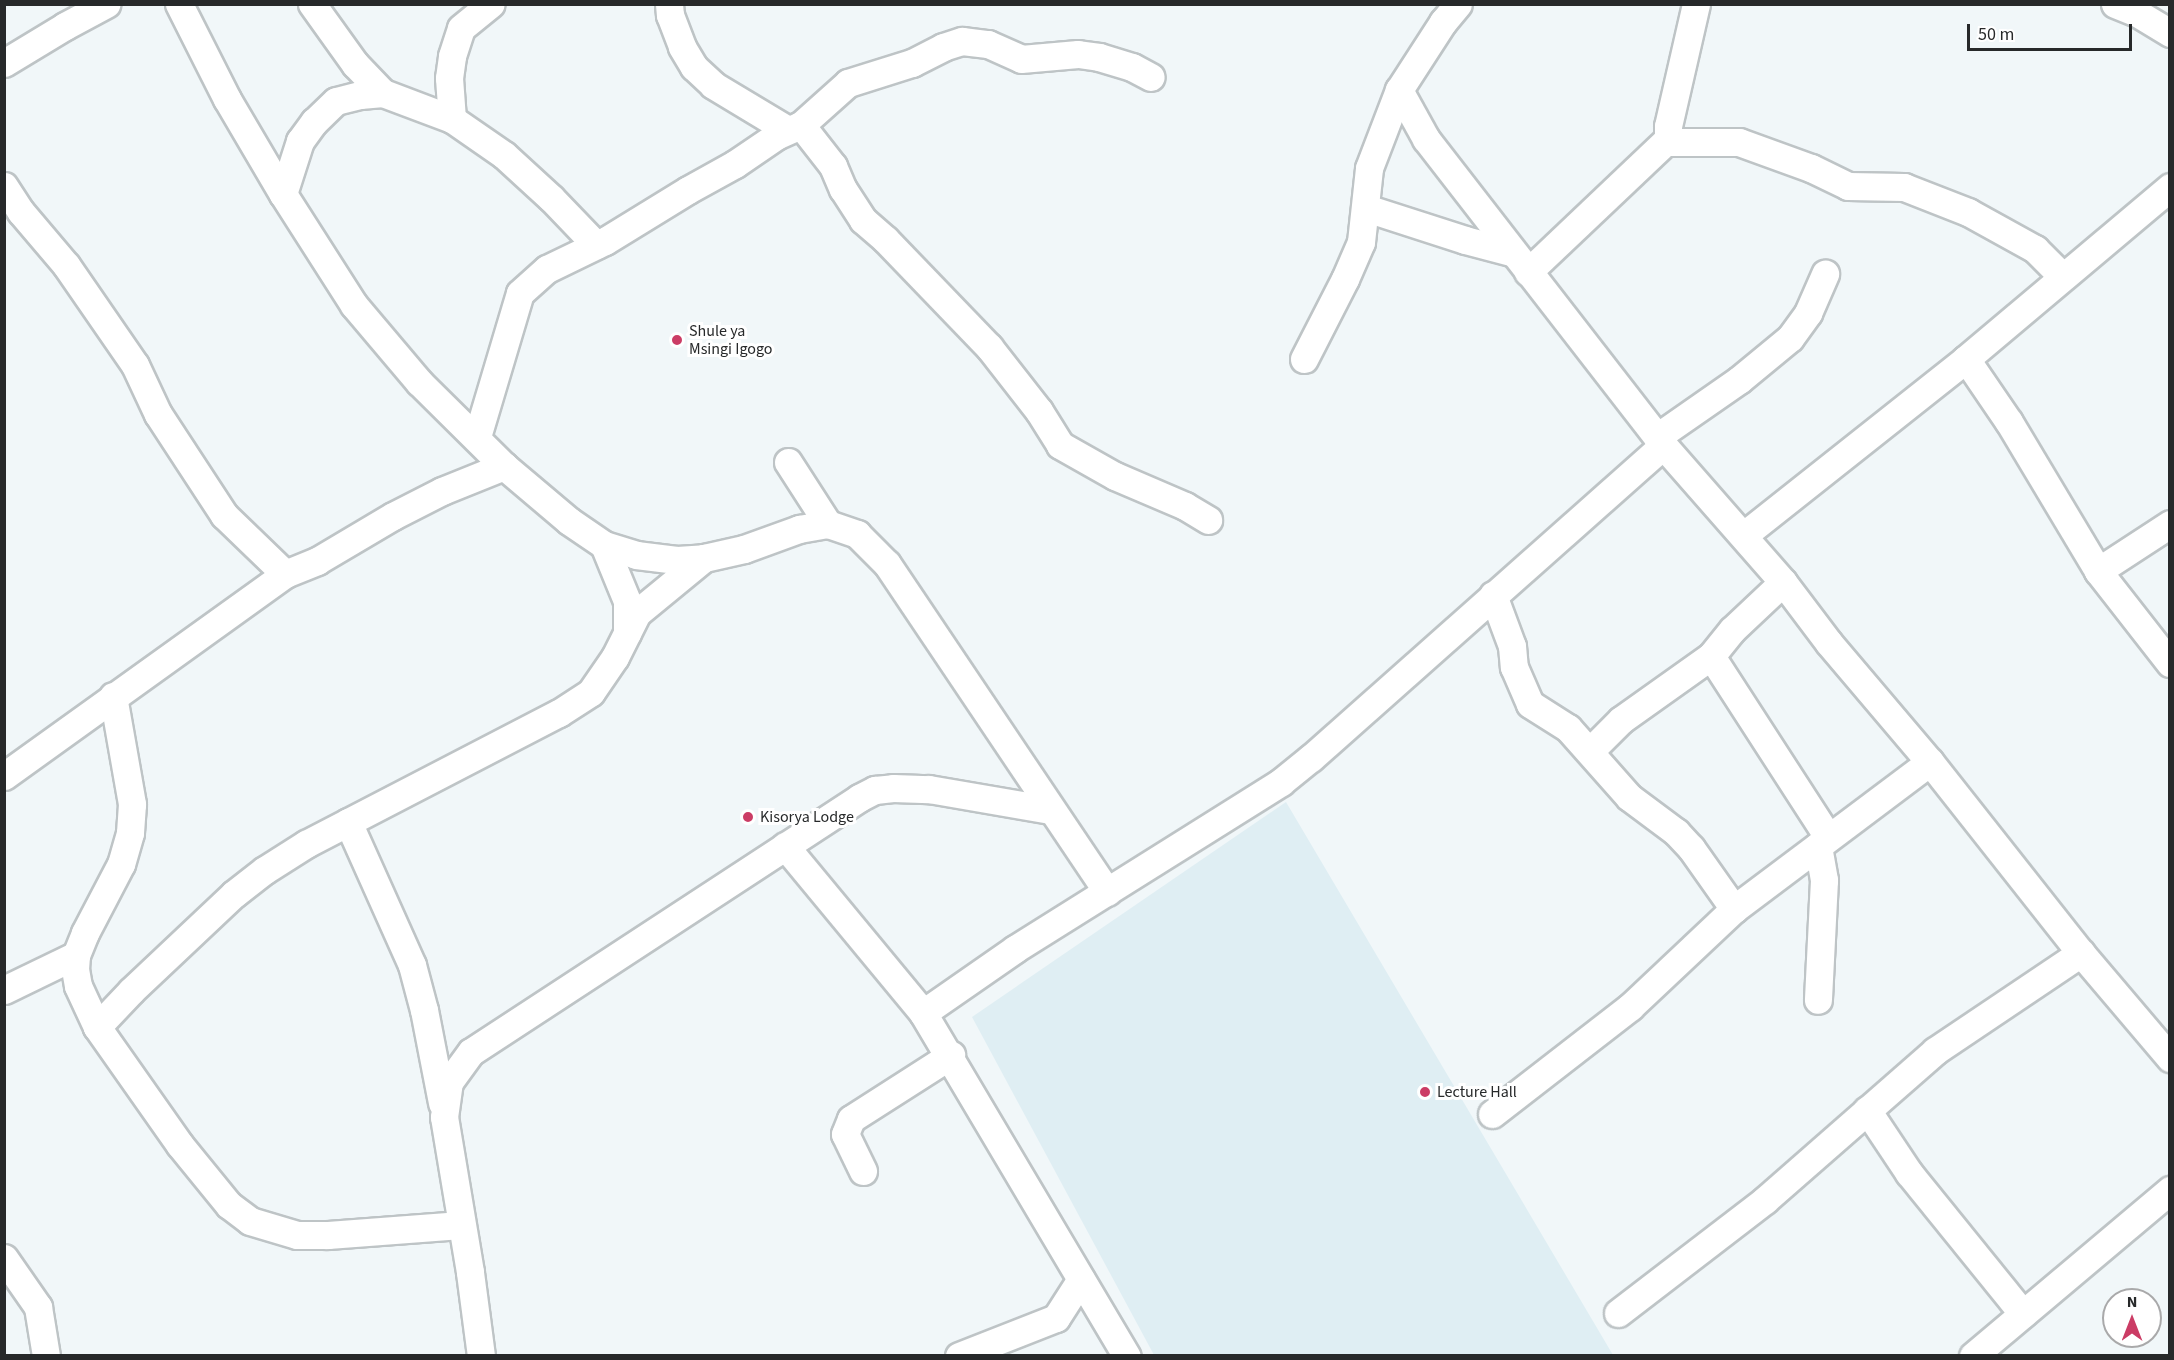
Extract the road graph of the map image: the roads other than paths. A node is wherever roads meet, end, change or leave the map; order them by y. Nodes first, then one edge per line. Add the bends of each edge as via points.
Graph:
1 (106, 4) edge
2 (179, 4) edge
3 (312, 4) edge
4 (491, 4) edge
5 (669, 4) edge
6 (1458, 4) edge
7 (1696, 4) edge
8 (2115, 4) edge
9 (2169, 33) edge
10 (4, 63) edge
11 (1150, 77) dead end
12 (449, 78) junction
13 (1399, 90) junction
14 (383, 93) junction
15 (416, 103) junction
16 (452, 119) junction
17 (795, 128) junction
18 (1668, 139) junction
19 (4, 186) edge
20 (2169, 187) edge
21 (283, 194) junction
22 (1366, 208) junction
23 (596, 245) junction
24 (1519, 262) junction
25 (1825, 274) dead end
26 (2062, 276) junction
27 (1304, 359) dead end
28 (1966, 359) junction
29 (477, 437) junction
30 (1660, 441) junction
31 (788, 462) dead end
32 (504, 465) junction
33 (1208, 520) dead end
34 (828, 524) junction
35 (2169, 524) edge
36 (1744, 535) junction
37 (604, 544) junction
38 (704, 558) junction
39 (2098, 571) junction
40 (285, 574) junction
41 (1783, 582) junction
42 (1493, 595) junction
43 (627, 634) junction
44 (1711, 656) junction
45 (2169, 663) edge
46 (113, 696) junction
47 (1590, 751) junction
48 (1930, 762) junction
49 (4, 776) edge
50 (1051, 810) junction
51 (348, 822) junction
52 (1823, 842) junction
53 (786, 846) junction
54 (1107, 892) junction
55 (1734, 909) junction
56 (2082, 953) junction
57 (76, 955) junction
58 (4, 990) edge
59 (1818, 1000) dead end
60 (923, 1012) junction
61 (97, 1027) junction
62 (951, 1055) junction
63 (2169, 1058) edge
64 (1867, 1110) junction
65 (1492, 1113) dead end
66 (444, 1117) junction
67 (863, 1171) dead end
68 (2169, 1190) edge
69 (461, 1225) junction
70 (4, 1258) edge
71 (1081, 1279) junction
72 (1618, 1313) dead end
73 (2023, 1314) junction
74 (46, 1356) edge
75 (481, 1356) edge
76 (959, 1356) edge
77 (1127, 1356) edge
78 (1973, 1356) edge

1 - 10 street
2 - 21 street via 226,99
3 - 14 street via 355,64
4 - 12 street via 461,28
5 - 17 street via 682,46 694,67 713,85
6 - 13 street
7 - 18 street
8 - 9 street
11 - 17 street via 1099,57 1078,54 1021,59 988,44 963,41 901,67 848,83
12 - 15 street
12 - 16 street
13 - 22 street via 1370,168
13 - 24 street via 1426,140
14 - 15 street
14 - 21 street via 336,101 315,122 300,141
15 - 16 street
16 - 23 street via 504,155
17 - 23 street
17 - 33 street via 833,166 863,220 989,347 1060,445 1115,477 1185,506
18 - 24 street
18 - 26 street via 1738,142 1848,186 1905,187 1968,212 2035,249
19 - 40 street via 66,265 129,356 158,414 224,514
20 - 26 street
21 - 29 street via 354,304 419,382
22 - 24 street
22 - 27 street via 1361,242
23 - 29 street via 547,269 520,293
24 - 30 street
25 - 30 street via 1808,313 1790,338
26 - 28 street
28 - 36 street
28 - 39 street via 2009,422
29 - 32 street
30 - 36 street
30 - 42 street
31 - 34 street
32 - 37 street via 533,493
32 - 40 street via 432,496 317,561
34 - 38 street
34 - 50 street via 856,534 887,564
35 - 39 street
36 - 41 street
37 - 38 street via 636,555 676,560
37 - 43 street via 627,601
38 - 43 street via 637,613
39 - 45 street
40 - 46 street
41 - 44 street via 1732,630
41 - 48 street
42 - 47 street via 1512,646 1518,678 1530,704 1568,728
42 - 54 street via 1281,782
43 - 51 street via 591,692 559,713
44 - 47 street via 1621,720
44 - 52 street
46 - 49 street
46 - 57 street via 132,804 130,833 121,864
47 - 55 street via 1629,797 1691,848
48 - 52 street
48 - 56 street
50 - 53 street via 929,789 875,790
50 - 54 street
51 - 61 street via 273,865 234,894
51 - 66 street via 415,976
52 - 55 street
52 - 59 street
53 - 60 street
53 - 66 street via 471,1052 449,1082
54 - 60 street via 1015,948
55 - 65 street via 1630,1007
56 - 63 street
56 - 64 street via 1935,1051
57 - 58 street
57 - 61 street via 78,986
60 - 62 street
61 - 69 street via 180,1145 229,1205 250,1221 297,1235
62 - 67 street via 851,1119 845,1134
62 - 71 street
64 - 72 street via 1765,1200
64 - 73 street via 1909,1173
66 - 69 street
68 - 73 street
69 - 75 street
70 - 74 street via 38,1307
71 - 76 street via 1056,1318
71 - 77 street
73 - 78 street

